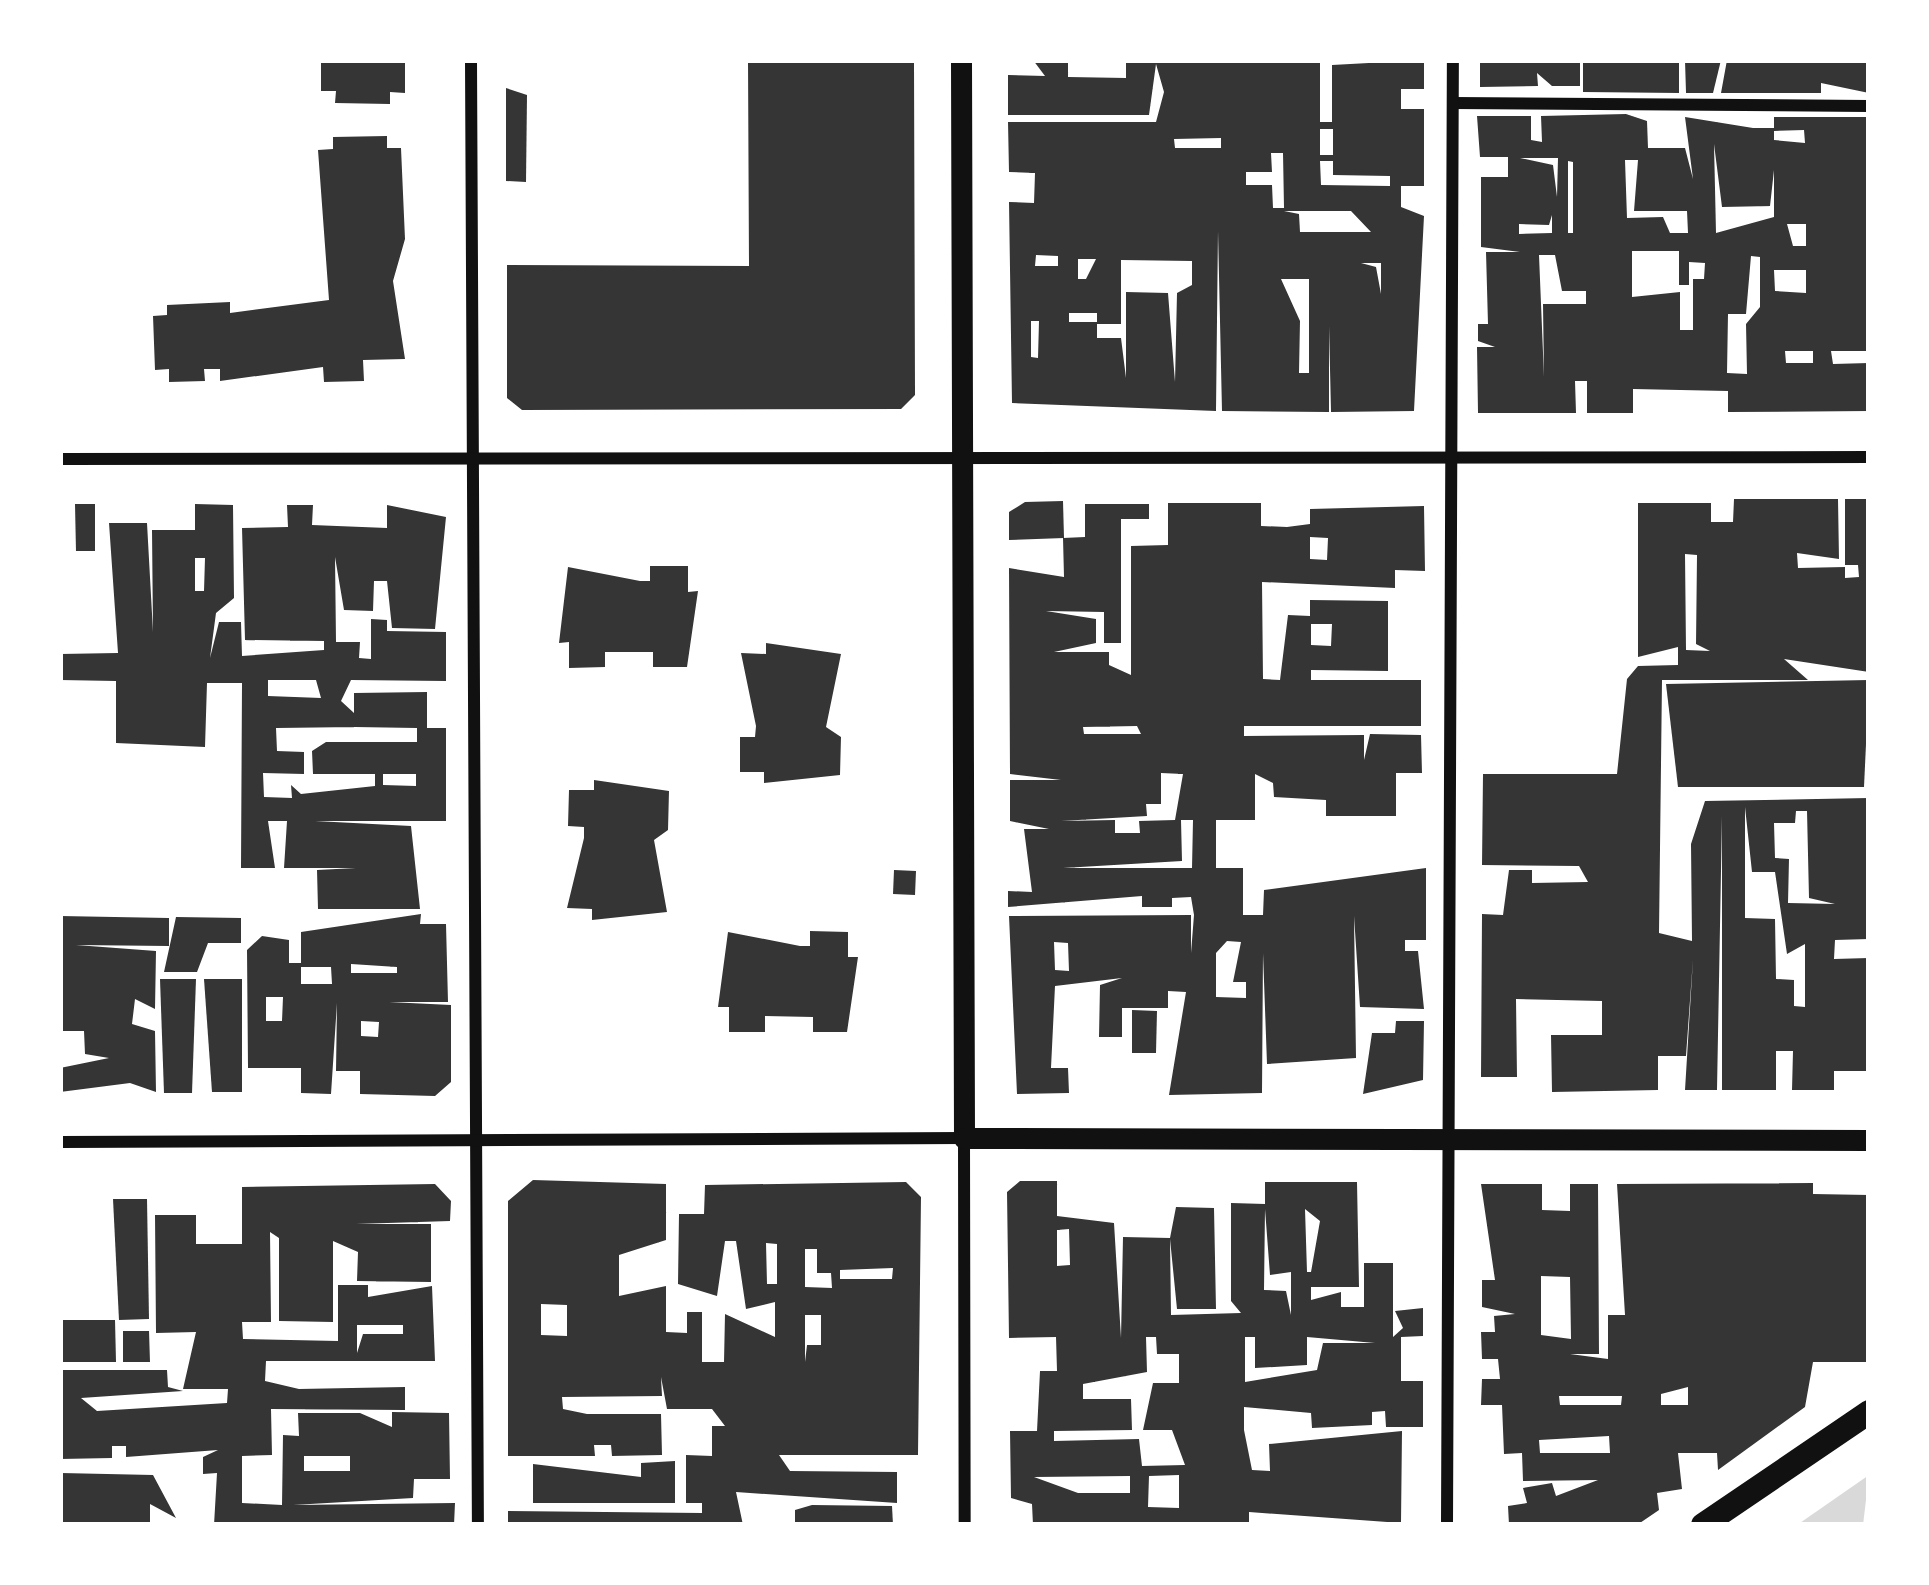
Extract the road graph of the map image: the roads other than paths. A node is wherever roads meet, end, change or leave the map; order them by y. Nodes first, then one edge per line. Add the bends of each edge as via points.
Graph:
1 (471, 60) edge
2 (961, 60) edge
3 (1453, 60) edge
4 (1453, 103) junction
5 (1869, 106) edge
6 (477, 456) junction
7 (962, 457) junction
8 (1869, 457) edge
9 (60, 459) edge
10 (1451, 459) junction
11 (1452, 1137) junction
12 (474, 1138) junction
13 (964, 1138) junction
14 (1869, 1140) edge
15 (60, 1142) edge
16 (1869, 1412) edge
17 (478, 1525) edge
18 (964, 1525) edge
19 (1447, 1525) edge
20 (1703, 1525) edge

1 - 6 street
2 - 7 street
3 - 4 street
4 - 5 street
4 - 10 street
6 - 7 street
6 - 9 street
6 - 12 street
7 - 10 street
7 - 13 street
8 - 10 street
10 - 11 street
11 - 13 street
11 - 14 street
11 - 19 street
12 - 13 street
12 - 15 street
12 - 17 street
13 - 18 street
16 - 20 main road

